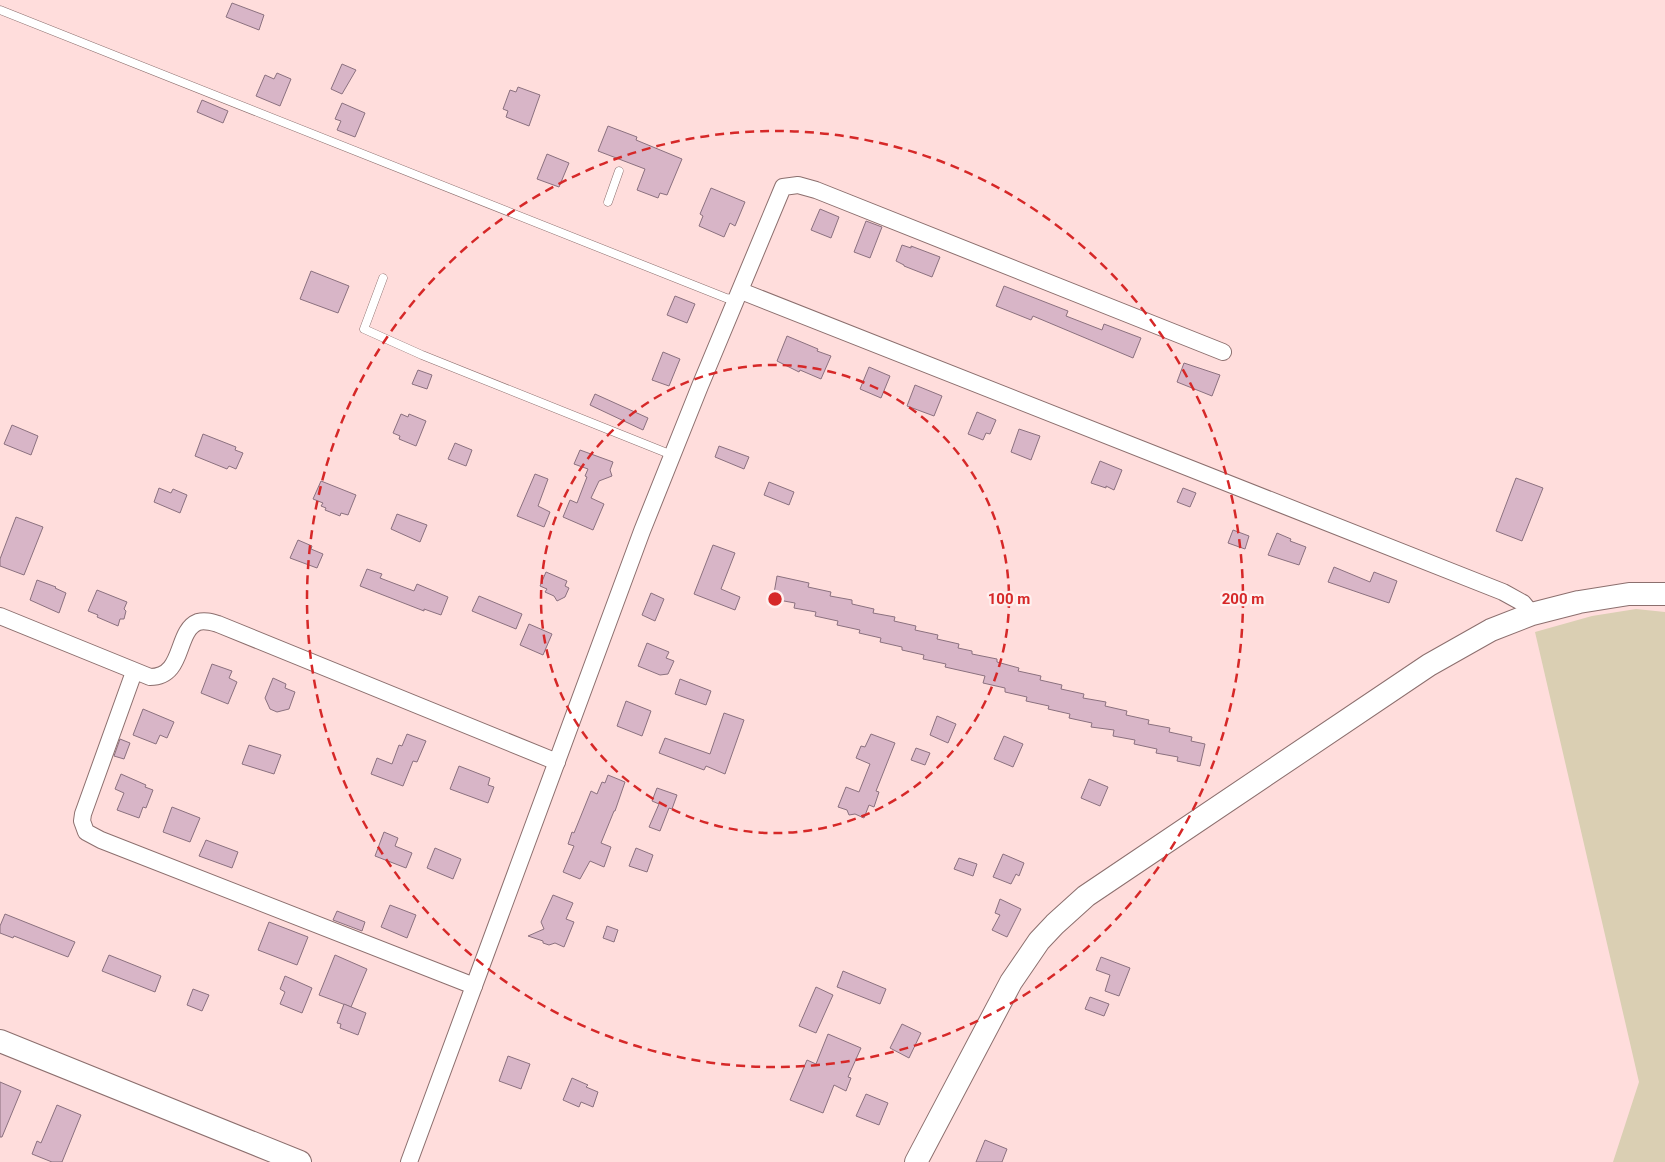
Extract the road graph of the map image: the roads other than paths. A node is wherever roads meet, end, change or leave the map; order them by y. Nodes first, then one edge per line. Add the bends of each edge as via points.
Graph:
1 (0, 10) edge
2 (620, 171) dead end
3 (608, 202) dead end
4 (383, 278) dead end
5 (739, 296) junction
6 (1223, 352) dead end
7 (672, 455) junction
8 (1665, 594) edge
9 (1532, 614) junction
10 (0, 616) edge
11 (134, 672) junction
12 (557, 762) junction
13 (474, 986) junction
14 (0, 1042) edge
15 (300, 1162) edge
16 (409, 1162) edge
17 (916, 1162) edge

1 - 5 lane via 726,298
2 - 3 lane
4 - 7 lane via 364,329
5 - 6 street via 783,187 798,185
5 - 7 street
5 - 9 street via 1503,592 1523,603
7 - 12 street
8 - 9 street via 1629,594
9 - 17 street via 1491,630 1429,665 1070,909 1039,941 1011,982
10 - 11 street
11 - 12 street via 150,677 166,673 190,629 199,622 210,622
11 - 13 street via 83,814 86,832
12 - 13 street
13 - 16 street
14 - 15 street

